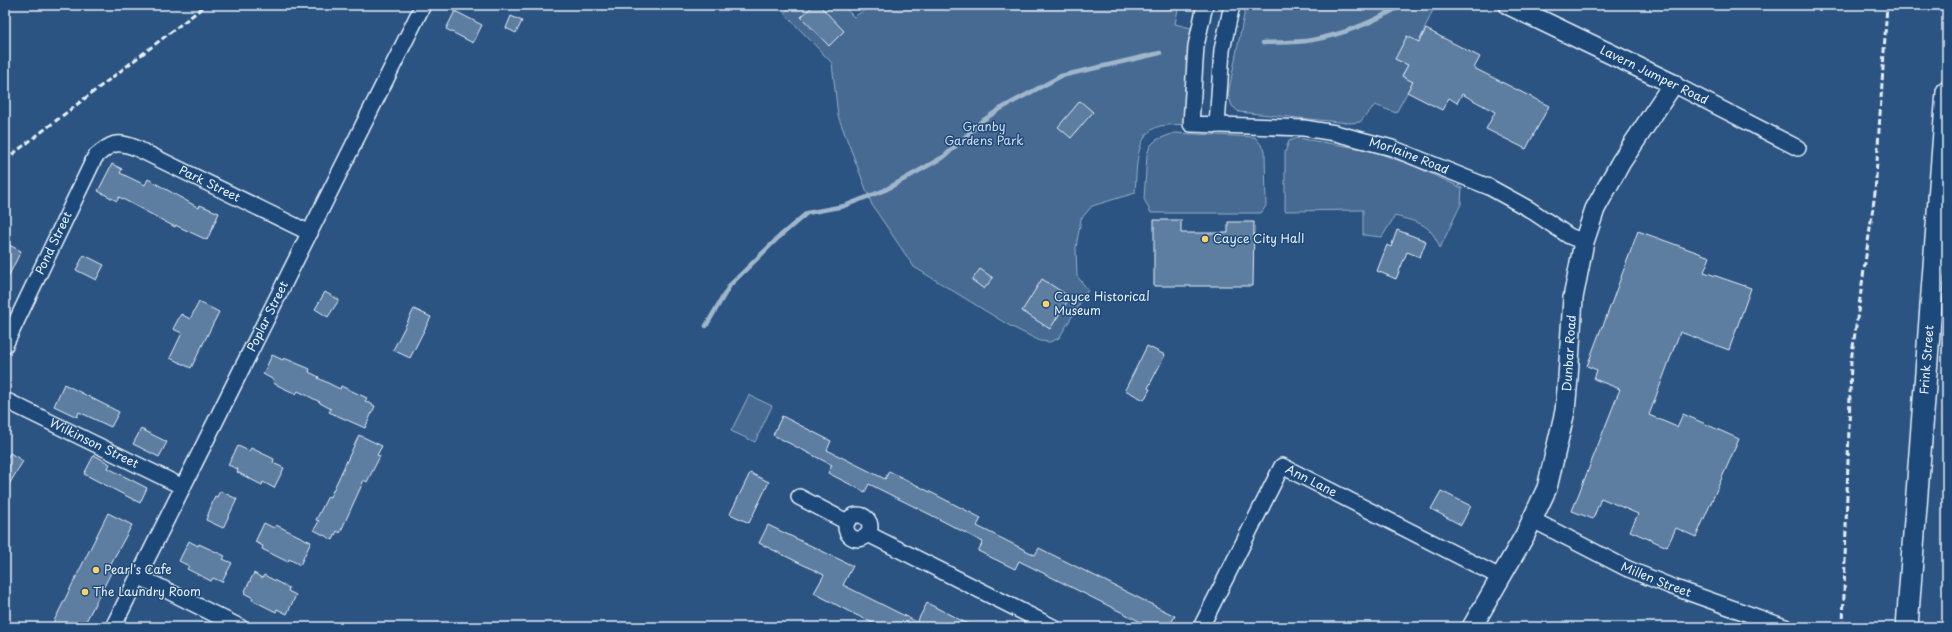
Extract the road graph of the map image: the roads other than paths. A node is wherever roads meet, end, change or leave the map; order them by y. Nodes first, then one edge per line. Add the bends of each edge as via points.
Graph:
1 (423, 5) edge
2 (1205, 5) edge
3 (1232, 5) edge
4 (1509, 5) edge
5 (1673, 84) junction
6 (1947, 92) edge
7 (1217, 125) junction
8 (108, 146) joint
9 (1798, 148) dead end
10 (310, 233) junction
11 (1941, 234) edge
12 (1584, 242) junction
13 (5, 345) edge
14 (5, 400) edge
15 (183, 487) junction
16 (799, 497) dead end
17 (1533, 520) junction
18 (138, 576) junction
19 (1500, 577) junction
20 (113, 627) edge
21 (240, 627) edge
22 (1053, 627) edge
23 (1201, 627) edge
24 (1472, 627) edge
25 (1785, 627) edge
26 (1907, 627) edge

1 - 10 street, Poplar Street
2 - 7 street, Morlaine Road via 1196,46 1191,124
3 - 7 street via 1222,50
4 - 5 street, Lavern Jumper Road
5 - 9 street, Lavern Jumper Road
5 - 12 street, Dunbar Road via 1606,187 1595,209
6 - 11 main road, Frink Street
7 - 12 street, Morlaine Road via 1304,128 1392,148 1489,187 1529,209 1569,236
8 - 10 street, Park Street via 123,142 130,145
8 - 13 street, Pond Street via 95,157
10 - 15 street, Poplar Street
11 - 26 main road, Frink Street
12 - 17 street, Dunbar Road via 1573,298 1565,411 1547,488
14 - 15 street, Wilkinson Street
15 - 18 street, Poplar Street
16 - 22 street via 847,522 853,516 864,517 870,526 868,534
17 - 19 street, Dunbar Road
17 - 25 street, Millen Street via 1626,568
18 - 20 street, Poplar Street
18 - 21 street
19 - 23 street, Ann Lane via 1282,466
19 - 24 street, Dunbar Road

